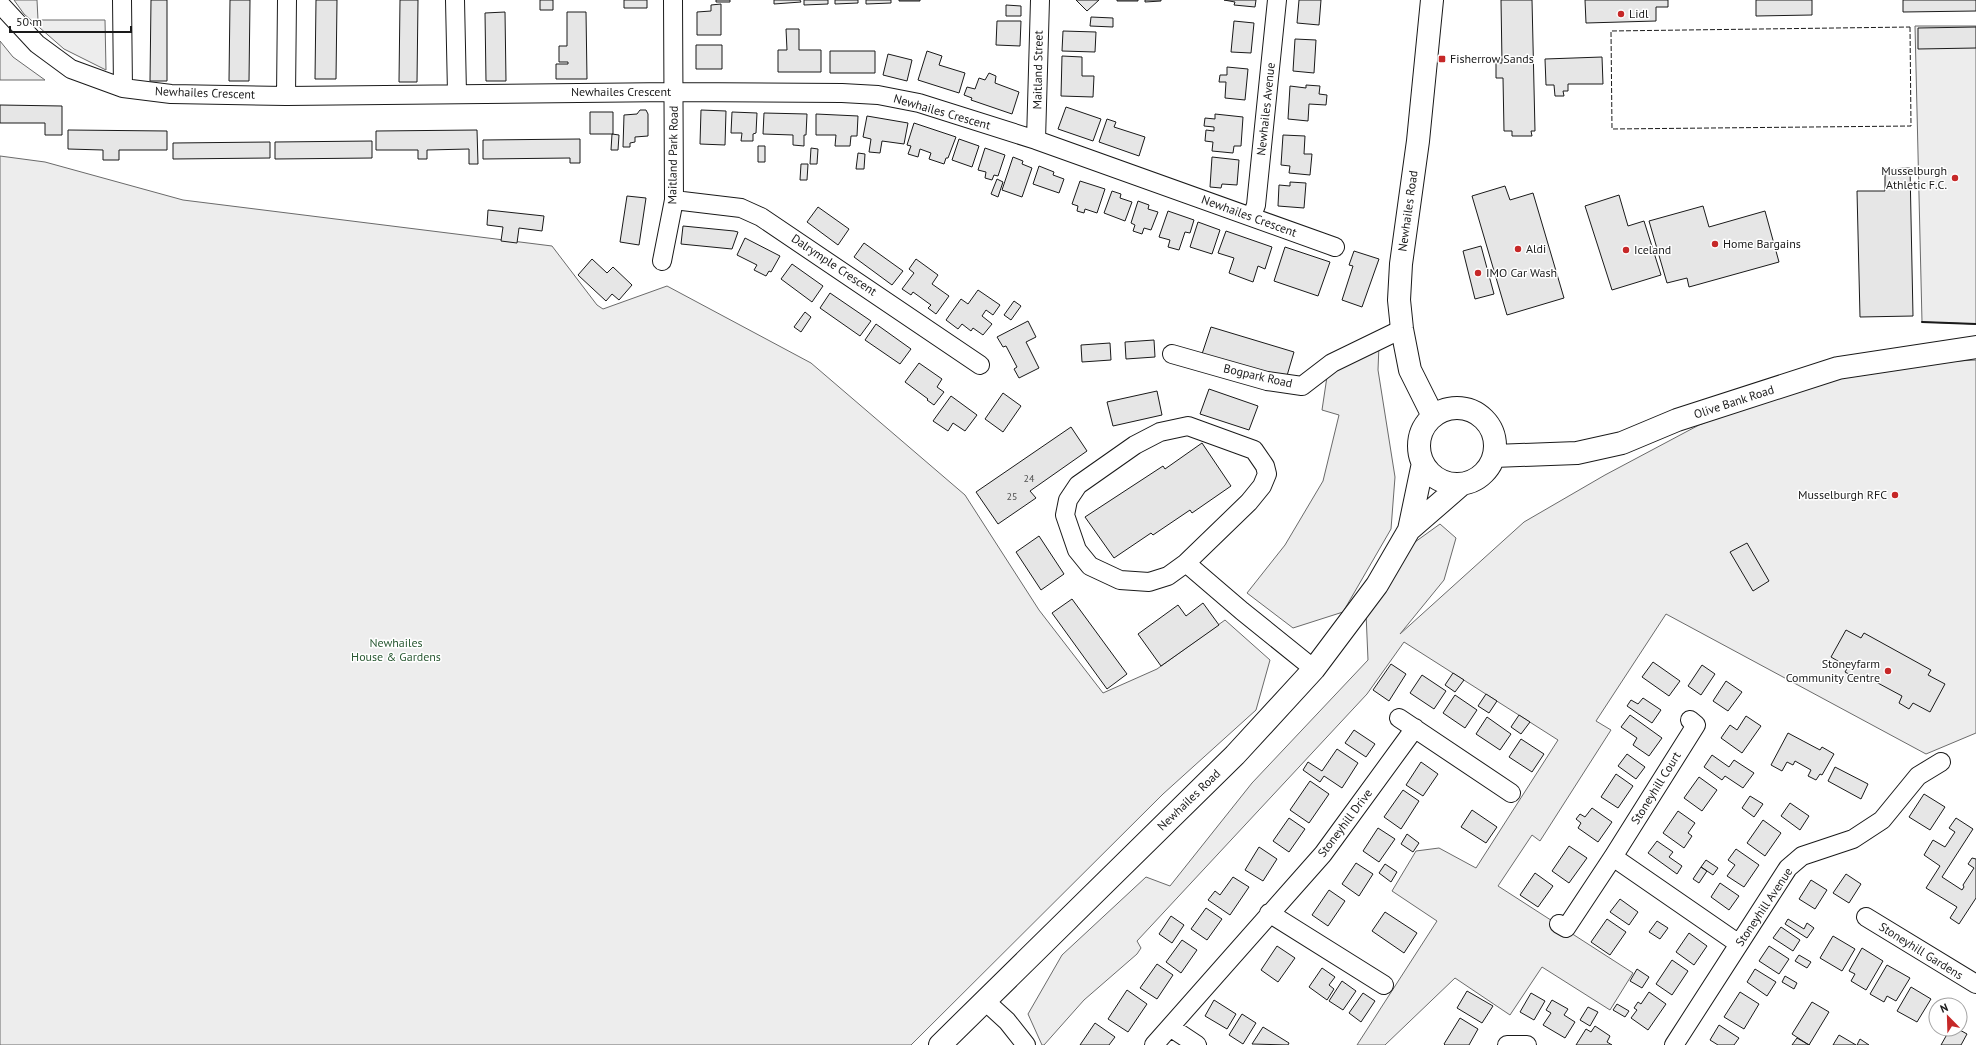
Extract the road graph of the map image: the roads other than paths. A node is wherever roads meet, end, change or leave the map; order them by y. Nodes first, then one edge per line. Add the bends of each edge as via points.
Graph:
1 (122, 0) edge
2 (287, 0) edge
3 (455, 0) edge
4 (673, 0) edge
5 (1040, 0) edge
6 (1277, 0) edge
7 (1432, 0) edge
8 (0, 4) edge
9 (123, 88) junction
10 (673, 92) junction
11 (458, 93) junction
12 (286, 96) junction
13 (1036, 140) junction
14 (674, 200) junction
15 (1252, 216) junction
16 (1335, 247) dead end
17 (662, 261) dead end
18 (1402, 329) junction
19 (1976, 347) edge
20 (1172, 354) dead end
21 (980, 365) dead end
22 (1433, 416) junction
23 (1494, 456) junction
24 (1423, 463) junction
25 (1462, 484) junction
26 (1409, 530) junction
27 (1186, 563) junction
28 (1314, 669) junction
29 (1399, 718) dead end
30 (1690, 720) dead end
31 (1415, 728) junction
32 (1941, 762) dead end
33 (1511, 793) dead end
34 (1613, 857) junction
35 (1269, 913) junction
36 (1866, 917) dead end
37 (1559, 924) dead end
38 (1739, 944) junction
39 (1976, 984) edge
40 (1384, 985) dead end
41 (985, 1001) junction
42 (1170, 1027) junction
43 (940, 1045) edge
44 (1026, 1045) edge
45 (1154, 1045) edge
46 (1197, 1045) edge
47 (1507, 1045) edge
48 (1526, 1045) edge
49 (1674, 1045) edge

1 - 9 street
2 - 12 street
3 - 11 street
4 - 10 street, Maitland Park Road
5 - 13 street, Maitland Street
6 - 15 street, Newhailes Avenue via 1256,205
7 - 18 main road, Newhailes Road via 1418,141 1401,264
8 - 9 street, Newhailes Crescent via 37,44 71,69
9 - 12 street, Newhailes Crescent via 171,94
10 - 11 street, Newhailes Crescent
10 - 13 street, Newhailes Crescent via 878,95 919,103
10 - 14 street, Maitland Park Road
11 - 12 street, Newhailes Crescent
13 - 15 street, Newhailes Crescent
14 - 17 street, Maitland Park Road
14 - 21 street, Dalrymple Crescent via 741,208 761,217
15 - 16 street, Newhailes Crescent
18 - 20 street, Bogpark Road via 1332,363 1302,386 1267,381
18 - 22 main road, Newhailes Road via 1410,370
19 - 23 main road, Olive Bank Road via 1838,368 1677,420 1622,443 1577,453
22 - 23 main road via 1442,410 1452,408 1475,412 1485,420 1492,431 1495,443
22 - 24 main road, Newhailes Road via 1424,426 1420,438 1419,451
23 - 25 main road, Newhailes Road via 1482,474
24 - 25 main road via 1439,480
24 - 26 main road, Newhailes Road
25 - 26 main road, Newhailes Road
26 - 28 main road, Newhailes Road via 1377,585
27 - 27 street via 1249,502 1262,486 1267,474 1265,466 1254,450 1188,426 1160,432 1135,445 1078,485 1068,500 1066,515 1077,550 1090,566 1120,580 1149,582 1168,576
27 - 28 street
28 - 41 main road, Newhailes Road via 1236,755
29 - 31 street
30 - 34 street, Stoneyhill Court via 1696,725
31 - 33 street
31 - 35 street, Stoneyhill Drive via 1322,854
32 - 38 street, Stoneyhill Avenue via 1918,776 1882,820 1853,839 1802,856 1788,868
34 - 37 street, Stoneyhill Court via 1566,928
34 - 38 street
35 - 40 street
35 - 42 street, Stoneyhill Drive
36 - 39 street, Stoneyhill Gardens
38 - 49 street, Stoneyhill Avenue
41 - 43 main road, Newhailes Road
41 - 44 street via 1007,1021
42 - 45 street, Stoneyhill Drive
42 - 46 street
47 - 48 street

